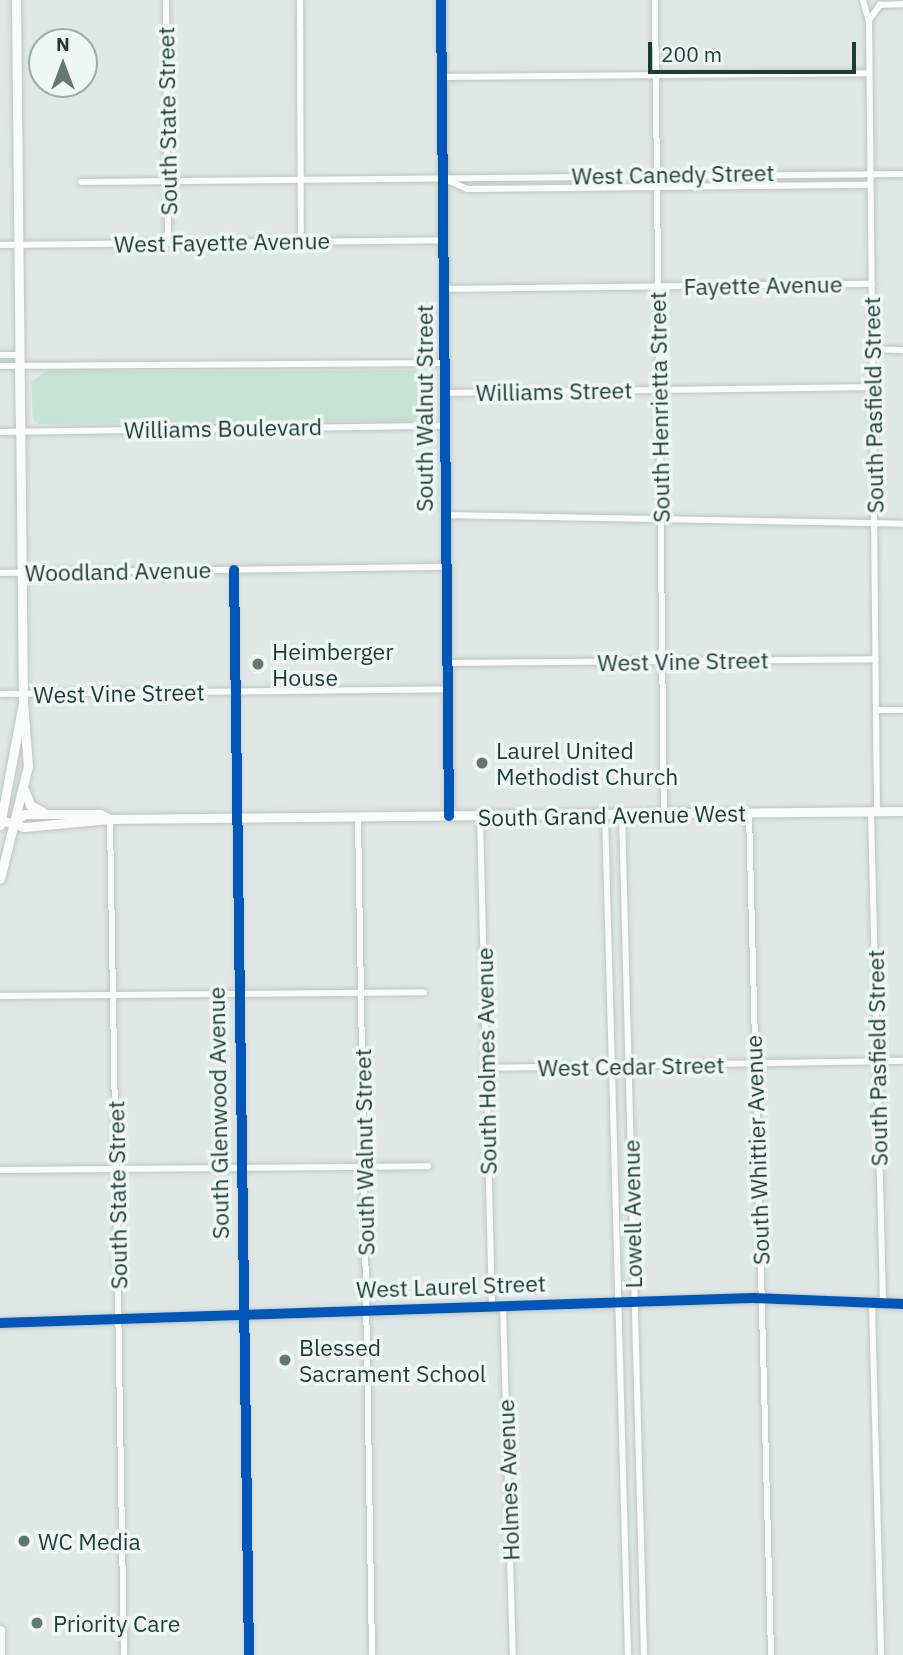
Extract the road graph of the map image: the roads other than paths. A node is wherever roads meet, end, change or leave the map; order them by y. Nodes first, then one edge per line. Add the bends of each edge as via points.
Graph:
1 (16, 0) edge
2 (166, 0) edge
3 (300, 0) edge
4 (441, 0) edge
5 (655, 0) edge
6 (863, 0) edge
7 (903, 4) edge
8 (869, 22) junction
9 (869, 73) junction
10 (656, 74) junction
11 (442, 78) junction
12 (870, 172) junction
13 (656, 174) junction
14 (903, 174) edge
15 (443, 178) junction
16 (301, 180) junction
17 (168, 181) junction
18 (81, 182) dead end
19 (870, 185) junction
20 (656, 188) junction
21 (444, 240) junction
22 (301, 241) junction
23 (168, 242) junction
24 (18, 244) junction
25 (0, 245) edge
26 (872, 284) junction
27 (657, 287) junction
28 (444, 289) junction
29 (872, 349) junction
30 (903, 350) edge
31 (0, 355) edge
32 (19, 360) junction
33 (445, 363) junction
34 (0, 366) edge
35 (873, 387) junction
36 (660, 390) junction
37 (445, 393) junction
38 (445, 426) junction
39 (20, 431) junction
40 (0, 432) edge
41 (446, 515) junction
42 (660, 519) junction
43 (874, 524) junction
44 (903, 524) edge
45 (446, 567) junction
46 (234, 570) junction
47 (21, 572) junction
48 (0, 573) edge
49 (876, 659) junction
50 (662, 662) junction
51 (448, 663) junction
52 (448, 690) junction
53 (235, 692) junction
54 (0, 694) edge
55 (23, 699) junction
56 (877, 710) junction
57 (903, 710) edge
58 (24, 785) junction
59 (903, 811) edge
60 (874, 812) junction
61 (749, 813) junction
62 (58, 814) junction
63 (664, 814) junction
64 (605, 815) junction
65 (622, 815) junction
66 (449, 816) junction
67 (480, 816) junction
68 (358, 817) junction
69 (235, 818) junction
70 (110, 819) junction
71 (15, 820) junction
72 (0, 821) edge
73 (0, 878) edge
74 (424, 992) dead end
75 (362, 993) junction
76 (237, 994) junction
77 (114, 995) junction
78 (0, 996) edge
79 (903, 1061) edge
80 (877, 1062) junction
81 (754, 1064) junction
82 (612, 1066) junction
83 (629, 1066) junction
84 (486, 1068) junction
85 (428, 1166) dead end
86 (364, 1167) junction
87 (116, 1168) junction
88 (240, 1168) junction
89 (0, 1170) edge
90 (760, 1298) junction
91 (618, 1302) junction
92 (635, 1302) junction
93 (883, 1304) junction
94 (903, 1304) edge
95 (872, 1305) junction
96 (492, 1306) junction
97 (503, 1306) junction
98 (367, 1310) junction
99 (243, 1313) junction
100 (119, 1317) junction
101 (0, 1323) edge
102 (624, 1523) junction
103 (641, 1523) junction
104 (0, 1630) edge
105 (0, 1655) edge
106 (124, 1655) edge
107 (248, 1655) edge
108 (372, 1655) edge
109 (513, 1655) edge
110 (628, 1655) edge
111 (645, 1655) edge
112 (771, 1655) edge
113 (881, 1655) edge

1 - 24 main road
2 - 17 street, South State Street
3 - 16 street
4 - 11 main road, South Walnut Street
5 - 10 street, South Henrietta Street
6 - 8 street, South Pasfield Street
7 - 8 street via 880,5
8 - 9 street, South Pasfield Street
9 - 10 street
9 - 12 street, South Pasfield Street
10 - 11 street
10 - 13 street, South Henrietta Street
11 - 15 main road, South Walnut Street
12 - 13 street, West Canedy Street
12 - 14 street, West Canedy Street
12 - 19 street, South Pasfield Street
13 - 15 street, West Canedy Street
13 - 20 street, South Henrietta Street
15 - 16 street, West Canedy Street
15 - 20 street, West Canedy Street via 467,189
15 - 21 main road, South Walnut Street
16 - 17 street, West Canedy Street
16 - 22 street
17 - 18 street, West Canedy Street
17 - 23 street, South State Street
19 - 20 street, West Canedy Street
19 - 26 street, South Pasfield Street
20 - 27 street, South Henrietta Street
21 - 22 street, West Fayette Avenue
21 - 28 main road, South Walnut Street
22 - 23 street, West Fayette Avenue
23 - 24 street, West Fayette Avenue
24 - 25 street, West Fayette Avenue
24 - 32 main road
26 - 27 street, Fayette Avenue
26 - 29 street, South Pasfield Street
27 - 28 street, Fayette Avenue
27 - 36 street, South Henrietta Street
28 - 33 main road, South Walnut Street
29 - 30 street
29 - 35 street, South Pasfield Street
31 - 32 street
32 - 33 street
32 - 34 street
32 - 39 main road
33 - 37 main road, South Walnut Street
35 - 36 street, Williams Street
35 - 43 street, South Pasfield Street
36 - 37 street, Williams Street
36 - 42 street, South Henrietta Street
37 - 38 main road, South Walnut Street
38 - 39 street, Williams Boulevard
38 - 41 main road, South Walnut Street
39 - 40 street, Williams Boulevard
39 - 47 main road
41 - 42 street
41 - 45 main road, South Walnut Street
42 - 43 street
42 - 50 street, South Henrietta Street
43 - 44 street
43 - 49 street, South Pasfield Street
45 - 46 street, Woodland Avenue
45 - 51 main road, South Walnut Street
46 - 47 street, Woodland Avenue
46 - 53 street, South Glenwood Avenue
47 - 48 street, Woodland Avenue
47 - 55 main road
49 - 50 street, West Vine Street
49 - 56 street, South Pasfield Street
50 - 51 street, West Vine Street
50 - 63 street, South Henrietta Street
51 - 52 main road, South Walnut Street
52 - 53 street, West Vine Street
52 - 66 main road, South Walnut Street
53 - 55 street, West Vine Street
53 - 69 street, South Glenwood Avenue
54 - 55 street, West Vine Street
55 - 58 main road via 29,745
55 - 72 main road
56 - 57 street
56 - 60 street, South Pasfield Street
58 - 62 main road via 30,805
58 - 71 main road
59 - 60 main road, South Grand Avenue West
60 - 61 main road, South Grand Avenue West
60 - 80 street, South Pasfield Street
61 - 63 main road, South Grand Avenue West
61 - 81 street, South Whittier Avenue
62 - 70 main road, South Grand Avenue West
62 - 71 main road, South Grand Avenue West
63 - 65 main road, South Grand Avenue West
64 - 65 main road, South Grand Avenue West
64 - 67 main road, South Grand Avenue West
64 - 82 street, Lowell Avenue
65 - 83 street, Lowell Avenue
66 - 67 main road, South Grand Avenue West
66 - 68 main road, South Grand Avenue West
67 - 84 street, South Holmes Avenue
68 - 69 main road, South Grand Avenue West
68 - 75 street, South Walnut Street
69 - 70 main road, South Grand Avenue West
69 - 76 street, South Glenwood Avenue
70 - 71 main road, South Grand Avenue West via 48,827
70 - 77 street, South State Street
71 - 72 main road, South Grand Avenue West
71 - 73 main road
74 - 75 street
75 - 76 street
75 - 86 street, South Walnut Street
76 - 77 street
76 - 88 street, South Glenwood Avenue
77 - 78 street
77 - 87 street, South State Street
79 - 80 street, West Cedar Street
80 - 81 street, West Cedar Street
80 - 93 street, South Pasfield Street
81 - 83 street, West Cedar Street
81 - 90 street, South Whittier Avenue
82 - 83 street, West Cedar Street
82 - 84 street, West Cedar Street
82 - 91 street, Lowell Avenue
83 - 92 street, Lowell Avenue
84 - 96 street, South Holmes Avenue
85 - 86 street
86 - 88 street
86 - 98 street, South Walnut Street
87 - 88 street
87 - 89 street
87 - 100 street, South State Street
88 - 99 street, South Glenwood Avenue
90 - 92 main road, West Laurel Street
90 - 95 main road, West Laurel Street
90 - 112 street, South Whittier Avenue
91 - 92 main road, West Laurel Street
91 - 97 main road, West Laurel Street
91 - 102 street, Lowell Avenue
92 - 103 street, Lowell Avenue
93 - 94 main road, West Laurel Street
93 - 95 main road, West Laurel Street
95 - 113 street
96 - 97 main road, West Laurel Street
96 - 98 main road, West Laurel Street
97 - 109 street, Holmes Avenue
98 - 99 main road, West Laurel Street
98 - 108 street, South Walnut Street
99 - 100 main road, West Laurel Street
99 - 107 street, South Glenwood Avenue
100 - 101 main road, West Laurel Street
100 - 106 street, South State Street
102 - 103 street
102 - 110 street, Lowell Avenue
103 - 111 street, Lowell Avenue
104 - 105 main road

